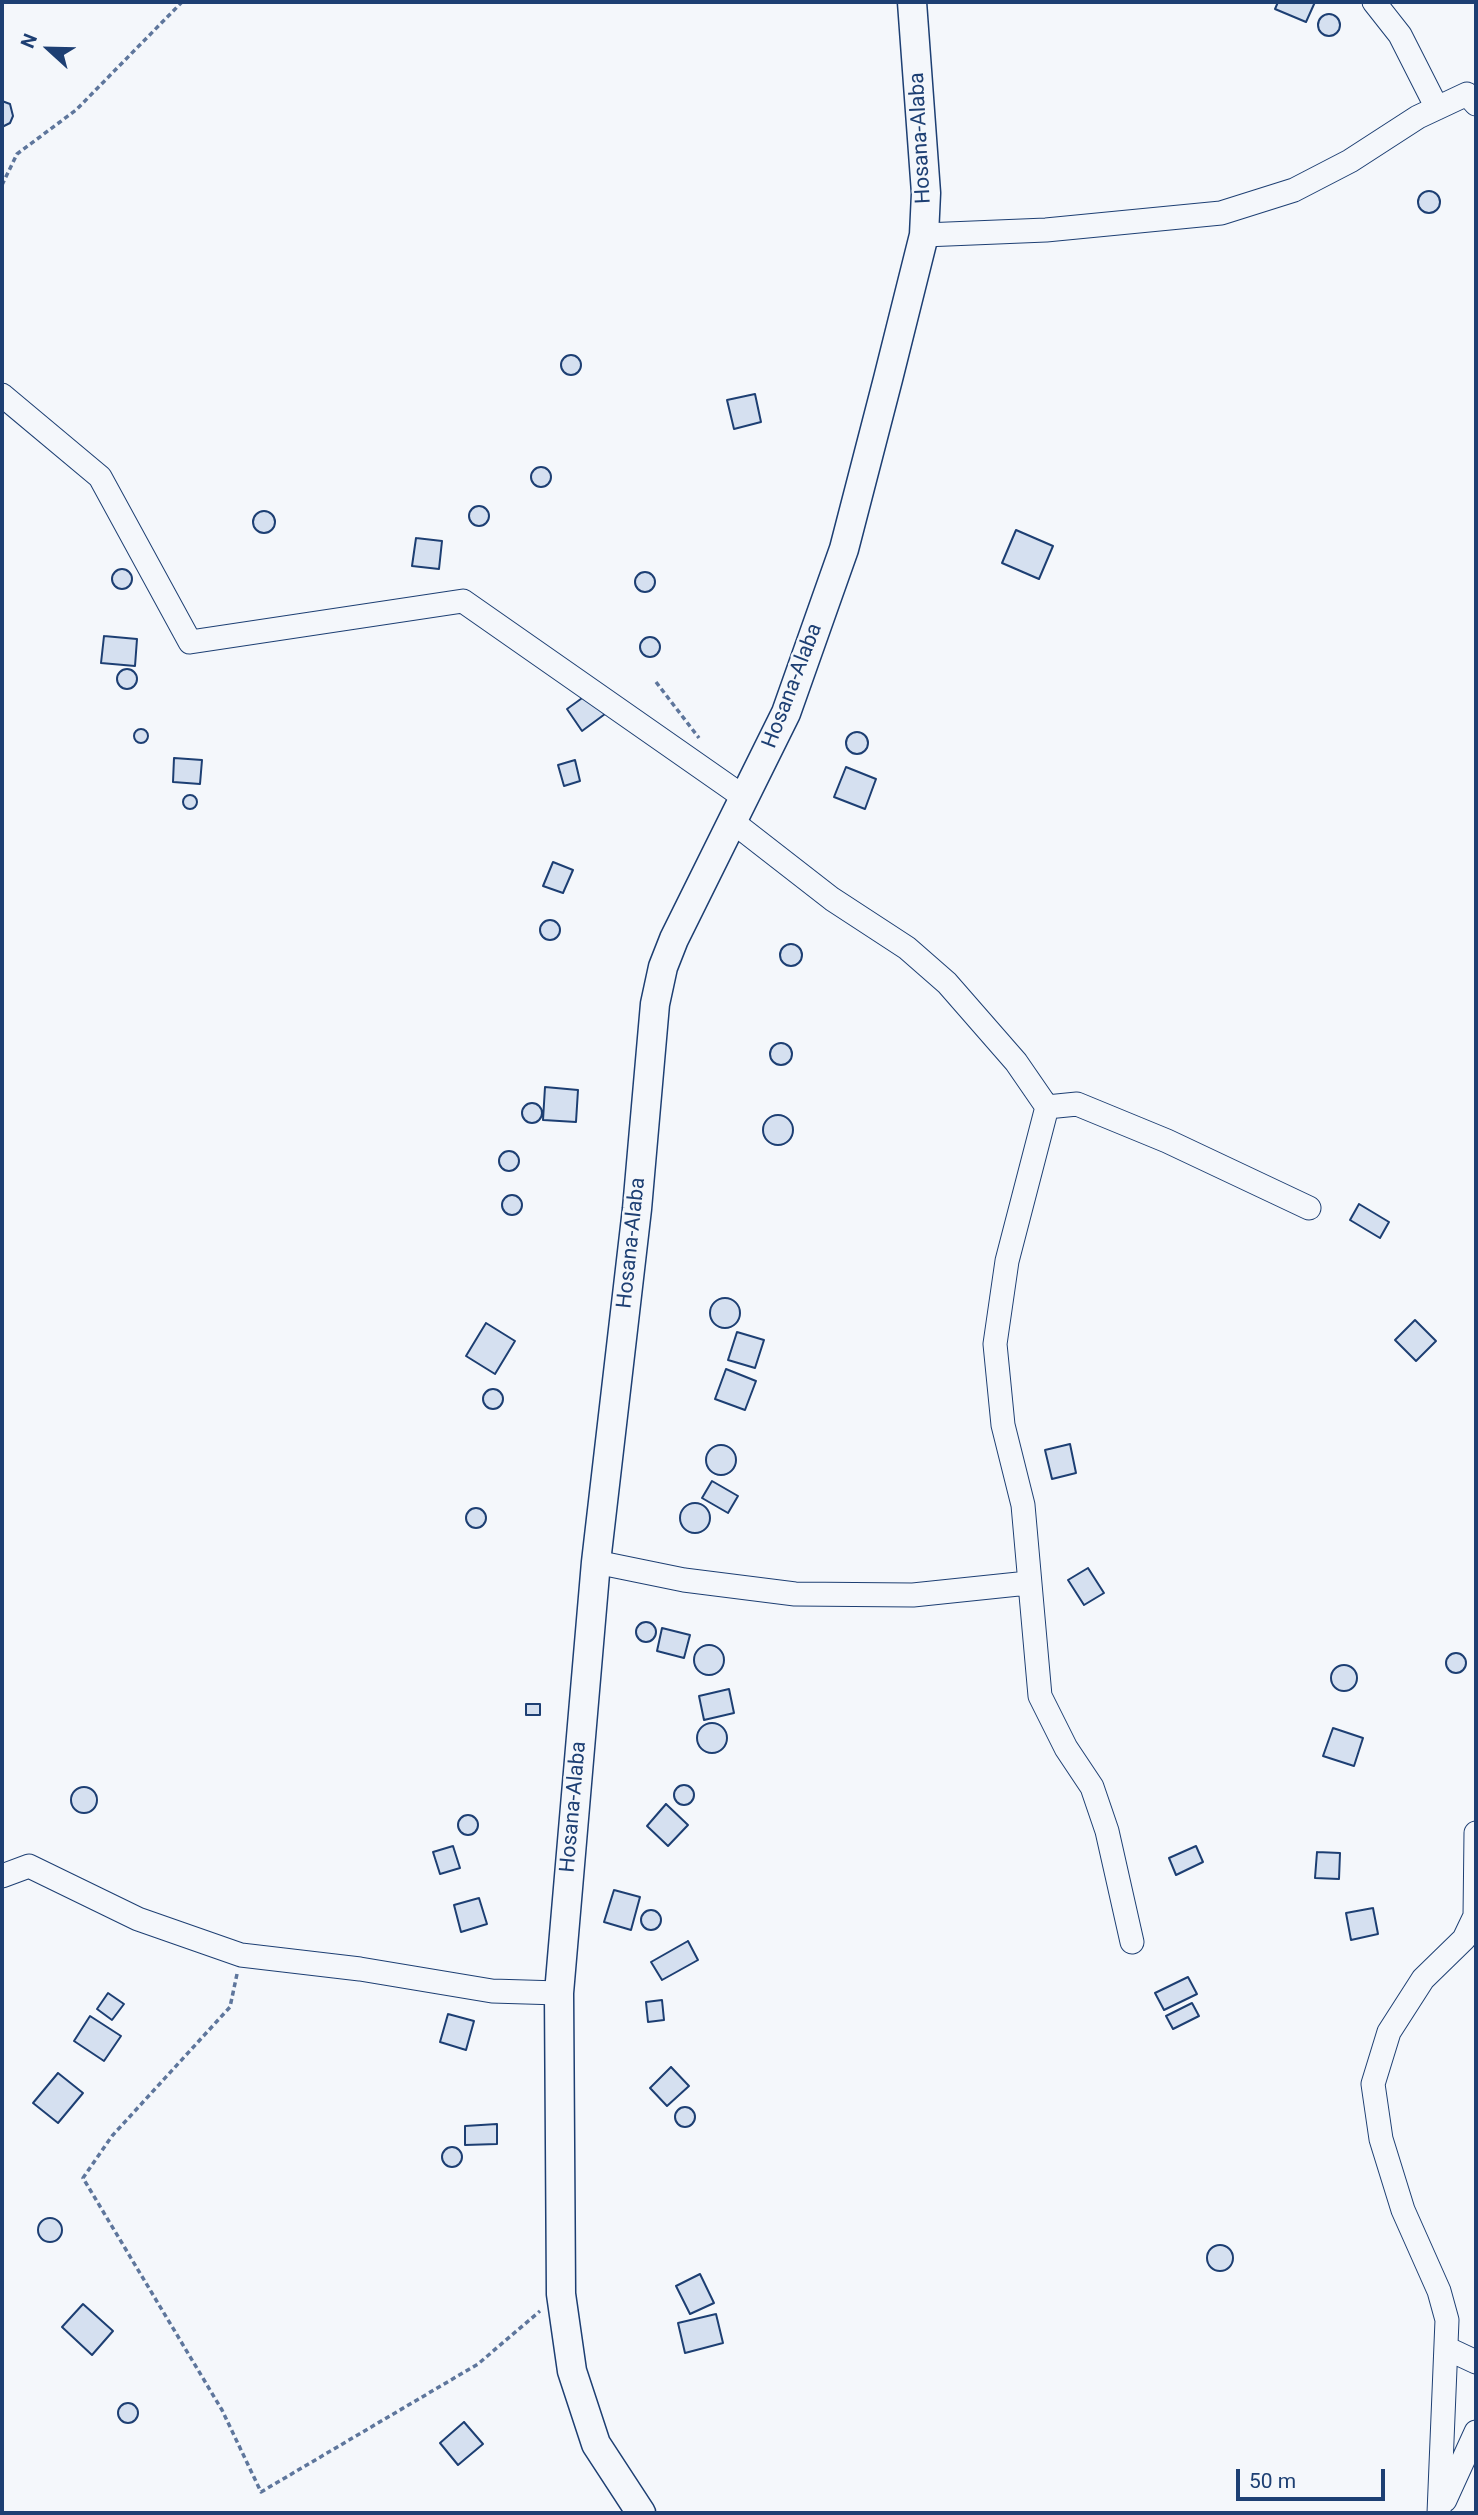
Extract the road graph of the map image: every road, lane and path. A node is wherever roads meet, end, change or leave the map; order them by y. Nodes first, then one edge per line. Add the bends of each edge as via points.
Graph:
1 (181, 2) edge
2 (912, 2) edge
3 (1374, 2) edge
4 (1476, 104) edge
5 (1437, 108) junction
6 (2, 185) edge
7 (924, 235) junction
8 (2, 395) edge
9 (739, 810) junction
10 (1047, 1107) junction
11 (1309, 1208) dead end
12 (596, 1562) junction
13 (1028, 1583) junction
14 (1476, 1833) edge
15 (2, 1876) edge
16 (1132, 1942) dead end
17 (241, 1955) junction
18 (559, 1993) junction
19 (561, 2294) junction
20 (1446, 2348) junction
21 (1476, 2362) edge
22 (1476, 2432) edge
23 (641, 2513) edge
24 (1439, 2513) edge

1 - 6 path via 76,110 17,154
2 - 7 main road, Hosana-Alaba via 926,193
3 - 5 street via 1400,35
4 - 5 street via 1467,94
5 - 7 street via 1294,190 1221,213 1046,230
7 - 9 main road, Hosana-Alaba via 844,549 786,713
8 - 9 street via 100,477 190,642 463,601
9 - 10 street via 832,899 907,948 947,983 1016,1062
9 - 12 main road, Hosana-Alaba via 674,939 655,1004 637,1209
10 - 11 street via 1077,1104
10 - 13 street via 1007,1261 995,1344 1003,1425 1023,1505
12 - 13 street via 684,1580 795,1594 913,1595
12 - 18 main road, Hosana-Alaba
13 - 16 street via 1040,1696 1092,1787 1107,1831
14 - 20 street via 1475,1916 1464,1939 1423,1979 1389,2032 1373,2084 1381,2139 1403,2210 1439,2291 1447,2320
15 - 17 street via 29,1866 138,1919
17 - 18 street via 492,1991
17 - 19 path via 230,2007 112,2136 83,2178 222,2410 261,2492 478,2364
18 - 19 main road, Hosana-Alaba
19 - 23 main road, Hosana-Alaba via 572,2371 596,2444
20 - 21 street
20 - 24 street
22 - 24 street

